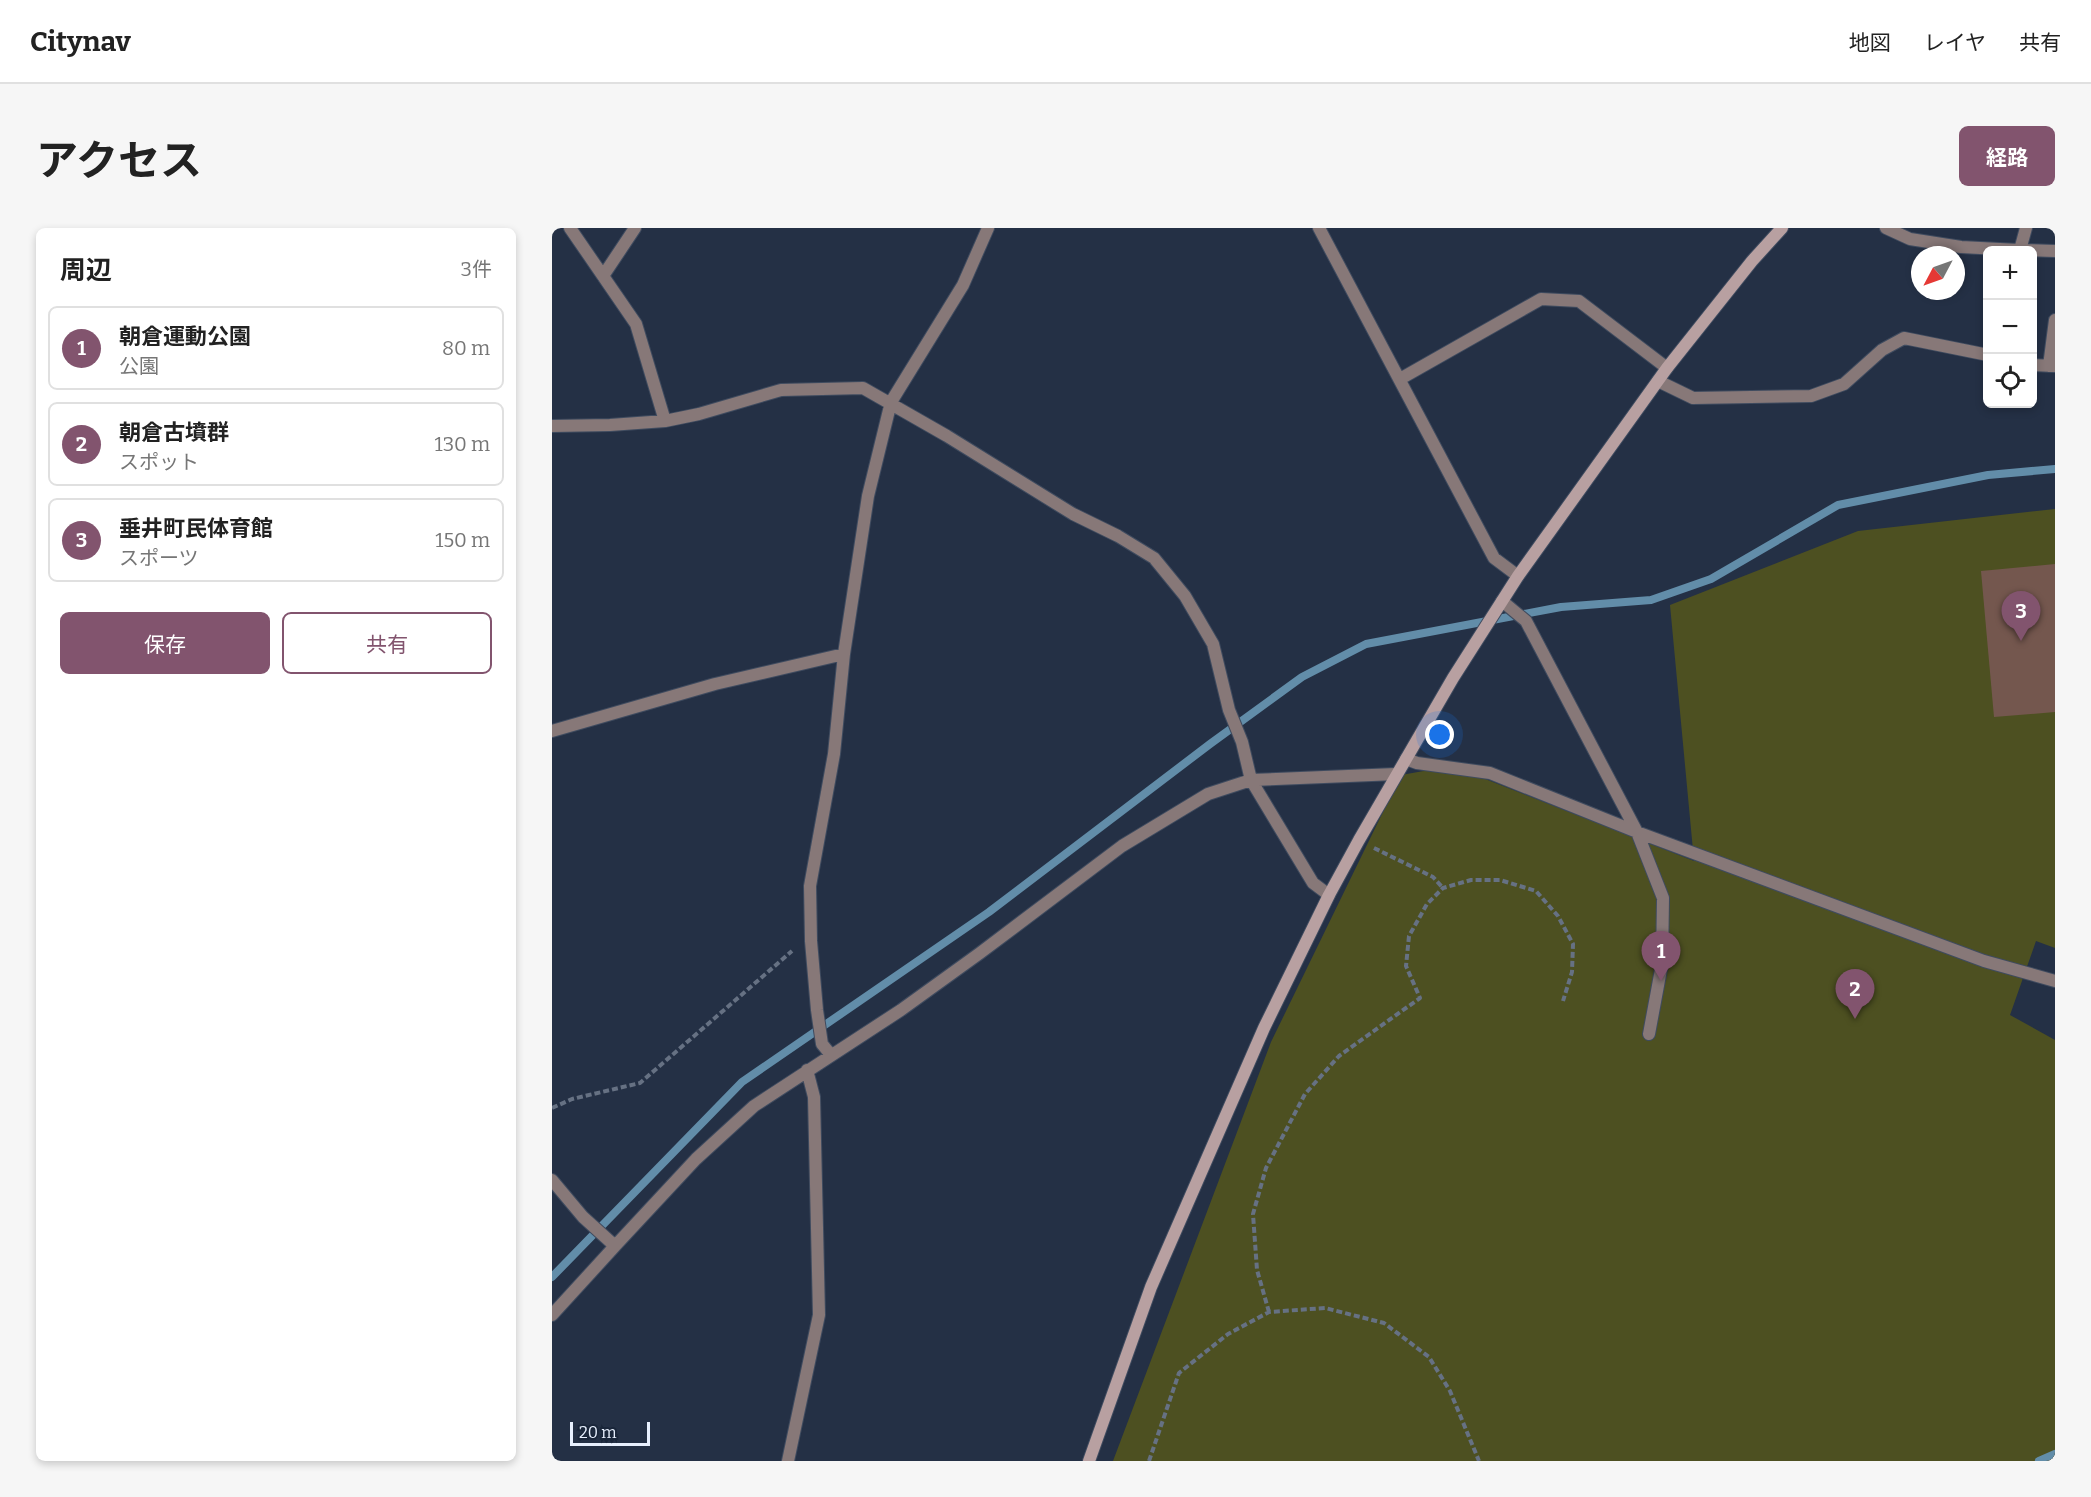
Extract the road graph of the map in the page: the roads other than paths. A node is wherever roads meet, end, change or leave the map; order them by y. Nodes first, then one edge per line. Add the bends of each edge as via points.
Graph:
1 (570, 228) edge
2 (635, 228) edge
3 (988, 228) edge
4 (1319, 228) edge
5 (1782, 228) edge
6 (1886, 228) edge
7 (2026, 228) edge
8 (2022, 246) edge
9 (1983, 248) edge
10 (2037, 250) edge
11 (2055, 251) edge
12 (603, 276) junction
13 (2055, 320) edge
14 (1983, 354) edge
15 (2037, 364) edge
16 (2052, 366) edge
17 (1667, 368) junction
18 (1400, 379) junction
19 (1658, 381) junction
20 (891, 402) junction
21 (665, 421) junction
22 (552, 426) edge
23 (1518, 576) junction
24 (1502, 601) junction
25 (844, 654) junction
26 (552, 731) edge
27 (1406, 759) junction
28 (1396, 774) junction
29 (1251, 780) junction
30 (1637, 832) junction
31 (1329, 895) junction
32 (2055, 981) edge
33 (1649, 1034) dead end
34 (831, 1055) junction
35 (807, 1070) junction
36 (552, 1180) edge
37 (611, 1243) junction
38 (552, 1316) edge
39 (788, 1461) edge
40 (1089, 1461) edge

1 - 12 street
2 - 12 street
3 - 20 street via 963,285
4 - 18 street
5 - 17 street
6 - 9 street via 1910,239
7 - 8 street
10 - 11 street
12 - 21 street via 636,324
13 - 16 street
14 - 19 street via 1904,338 1882,350 1844,384 1812,396 1693,398
15 - 16 street
17 - 18 street via 1579,301 1541,299
17 - 19 street
18 - 23 street via 1494,558
19 - 23 street
20 - 21 street via 863,388 781,390
20 - 25 street via 868,496
20 - 29 street via 1073,514 1154,558 1185,596 1213,644
21 - 22 street
23 - 24 street
24 - 27 street
24 - 30 street via 1526,621
25 - 26 street via 715,684
25 - 34 street via 834,754 810,886 817,1010 822,1044
27 - 28 street
27 - 30 street via 1490,773
28 - 29 street
28 - 31 street
29 - 31 street via 1313,883
29 - 34 street via 1208,794 1122,846 919,997
30 - 32 street via 1984,961
30 - 33 street via 1663,898 1662,964
31 - 40 street via 1264,1028 1151,1287
34 - 35 street
35 - 37 street via 754,1106
35 - 39 street via 814,1097 819,1315
36 - 37 street
37 - 38 street

